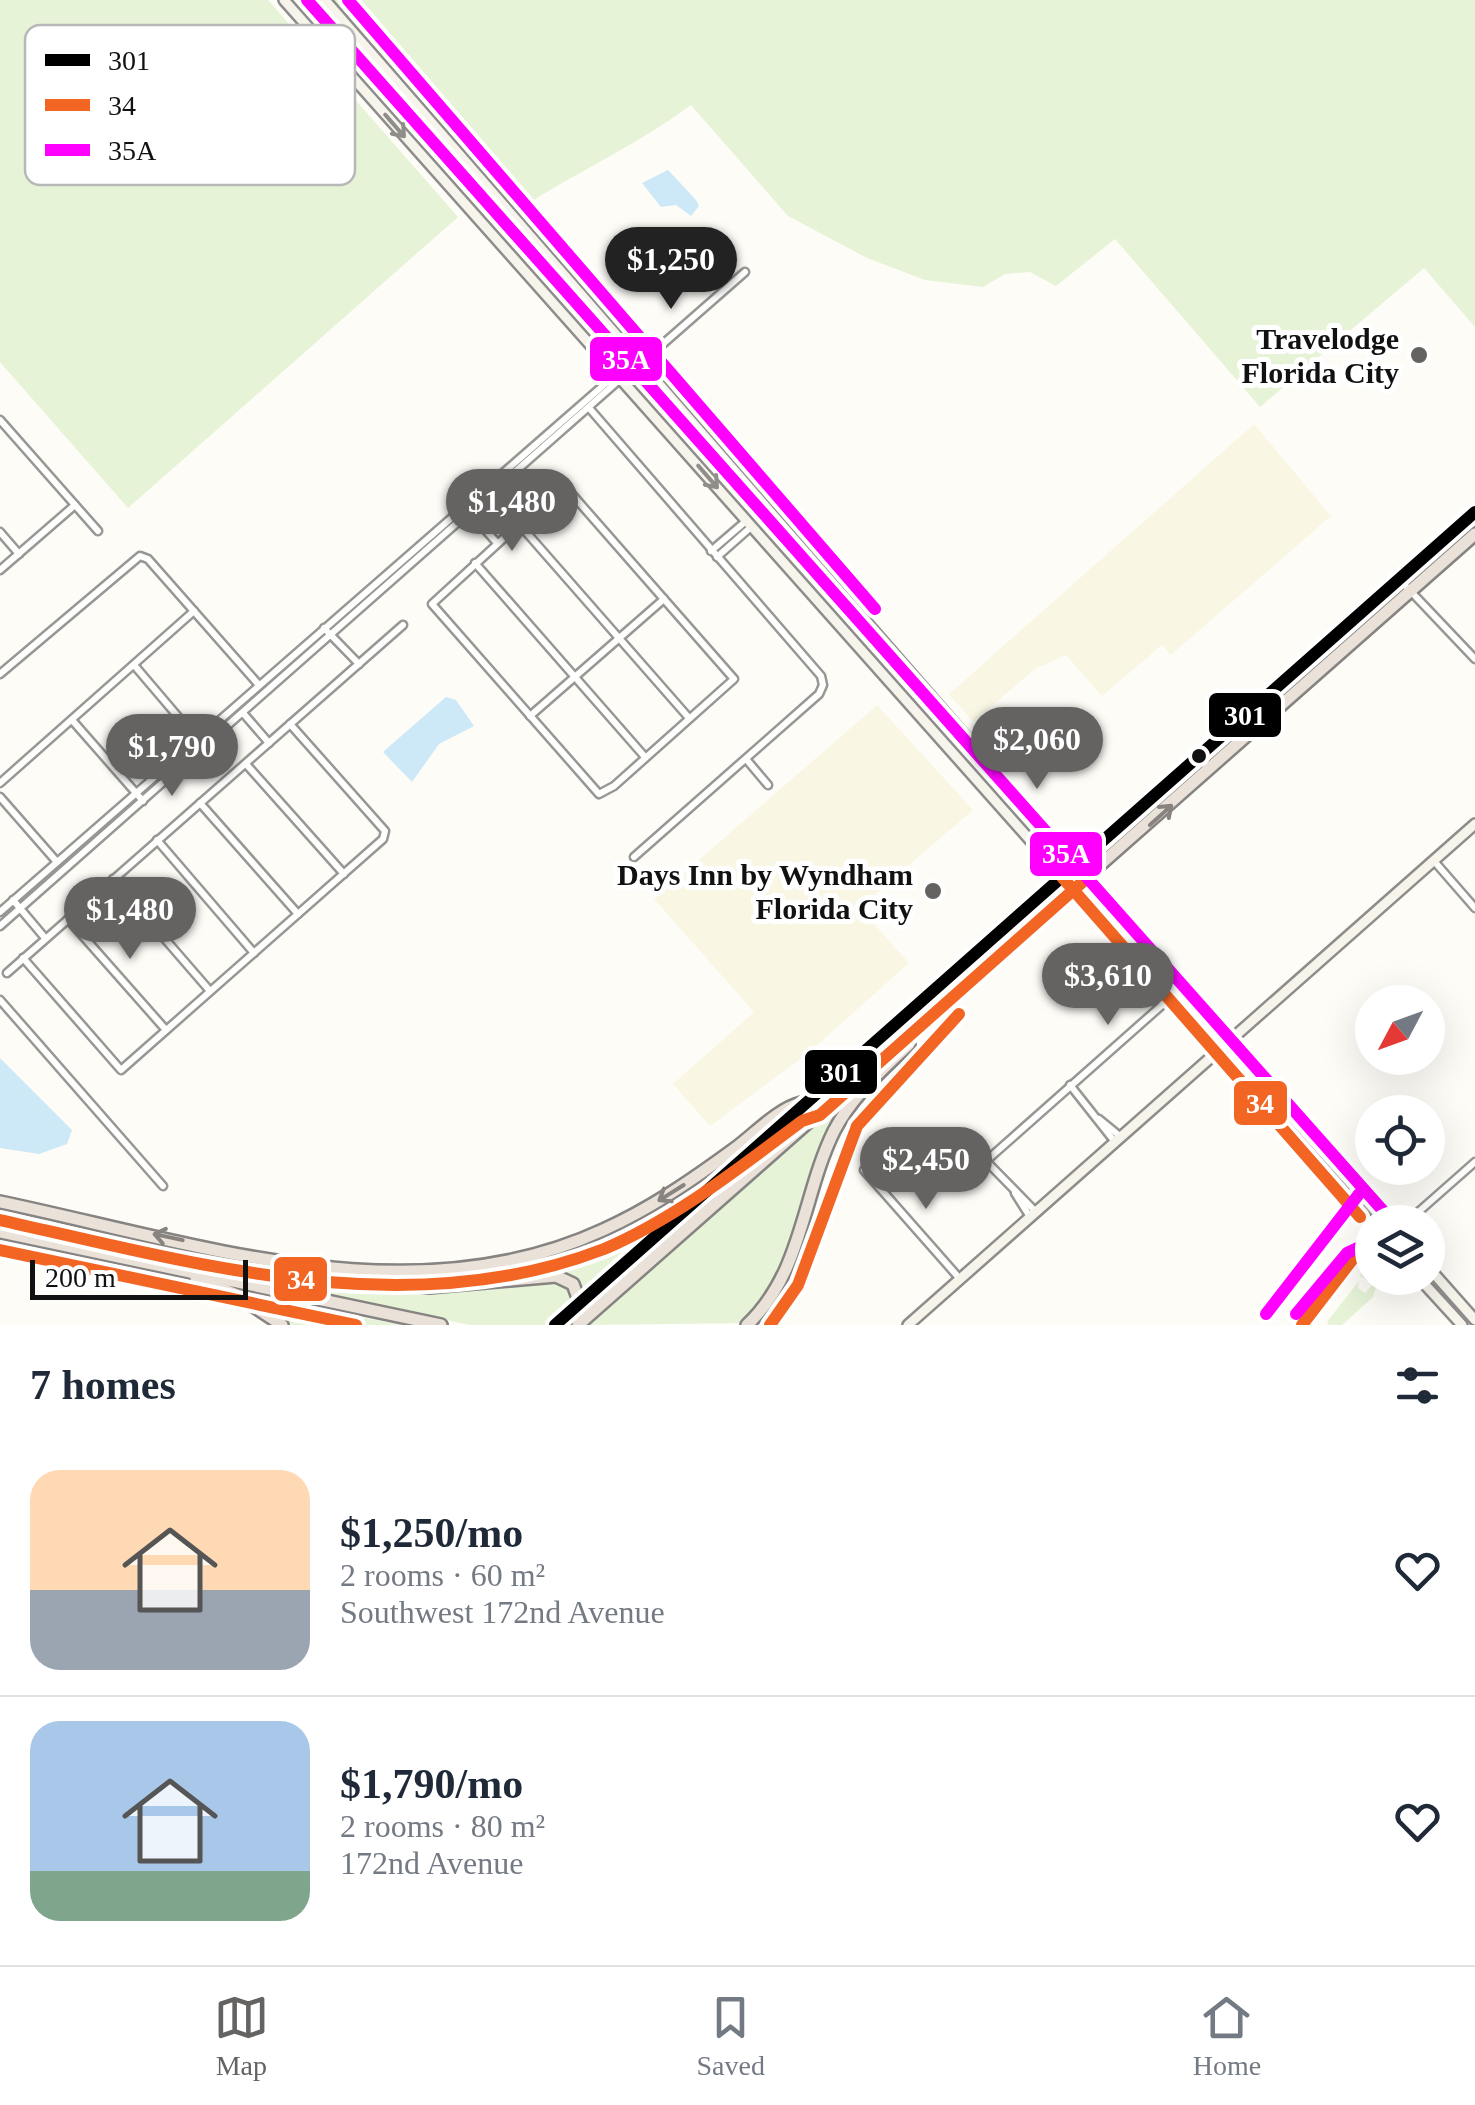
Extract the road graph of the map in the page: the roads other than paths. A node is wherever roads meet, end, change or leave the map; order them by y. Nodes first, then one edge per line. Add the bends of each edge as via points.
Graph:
1 (284, 0) edge
2 (325, 0) edge
3 (306, 25) edge
4 (347, 25) edge
5 (355, 35) edge
6 (355, 80) edge
7 (745, 272) dead end
8 (640, 364) junction
9 (620, 379) junction
10 (590, 409) junction
11 (0, 420) edge
12 (75, 505) junction
13 (468, 510) junction
14 (1475, 512) edge
15 (518, 524) junction
16 (748, 524) junction
17 (98, 531) dead end
18 (0, 532) edge
19 (1475, 534) edge
20 (497, 543) junction
21 (19, 554) junction
22 (714, 554) junction
23 (475, 563) junction
24 (0, 570) edge
25 (1399, 579) junction
26 (1413, 589) junction
27 (664, 599) junction
28 (194, 611) junction
29 (403, 625) dead end
30 (324, 628) junction
31 (332, 635) junction
32 (619, 638) junction
33 (1475, 659) edge
34 (898, 662) junction
35 (358, 664) junction
36 (134, 666) junction
37 (879, 672) junction
38 (0, 674) edge
39 (575, 677) junction
40 (887, 681) junction
41 (259, 685) junction
42 (243, 713) junction
43 (530, 716) junction
44 (690, 718) junction
45 (72, 720) junction
46 (290, 724) junction
47 (197, 739) junction
48 (269, 742) junction
49 (646, 758) junction
50 (746, 759) junction
51 (246, 764) junction
52 (0, 783) edge
53 (768, 785) dead end
54 (136, 793) junction
55 (0, 798) edge
56 (143, 801) junction
57 (200, 803) junction
58 (1475, 824) edge
59 (157, 840) junction
60 (634, 857) dead end
61 (1434, 860) junction
62 (57, 862) junction
63 (1075, 865) junction
64 (344, 874) junction
65 (1063, 876) junction
66 (112, 879) junction
67 (1088, 880) junction
68 (1076, 891) junction
69 (13, 900) junction
70 (20, 908) junction
71 (1475, 908) edge
72 (0, 912) edge
73 (298, 914) junction
74 (68, 919) junction
75 (0, 926) edge
76 (45, 938) junction
77 (254, 953) junction
78 (23, 958) junction
79 (6, 973) dead end
80 (210, 991) junction
81 (1170, 998) junction
82 (0, 1000) edge
83 (945, 1004) junction
84 (166, 1030) junction
85 (1230, 1044) junction
86 (1220, 1053) junction
87 (1070, 1085) junction
88 (810, 1101) junction
89 (1118, 1140) junction
90 (1475, 1162) edge
91 (864, 1170) dead end
92 (163, 1186) dead end
93 (0, 1202) edge
94 (1355, 1205) edge
95 (1373, 1205) edge
96 (1426, 1205) edge
97 (1034, 1214) junction
98 (0, 1232) edge
99 (264, 1257) junction
100 (179, 1269) junction
101 (960, 1279) junction
102 (1445, 1286) edge
103 (1435, 1295) edge
104 (581, 1302) junction
105 (1475, 1320) edge
106 (282, 1325) edge
107 (441, 1325) edge
108 (555, 1325) edge
109 (575, 1325) edge
110 (747, 1325) edge
111 (908, 1325) edge
112 (1462, 1325) edge

1 -> 3 main road
2 - 4 main road
5 - 8 main road
6 -> 9 main road
7 - 8 street
8 - 9 street
8 - 34 main road
9 - 10 street
9 - 13 street via 605,384
9 -> 16 main road
10 - 13 street
10 - 22 street
11 - 12 street
12 - 17 street
12 - 21 street
13 - 20 street
13 - 30 street
13 - 31 street
14 - 25 highway
15 - 20 street
15 - 27 street via 563,484
15 - 32 street
16 - 22 street
16 - 37 main road
18 - 21 street
19 - 26 highway
20 - 23 street
21 - 24 street
22 - 50 street via 822,680 819,694
23 - 39 street
23 - 43 street via 432,604
25 - 26 street
25 - 63 highway
26 - 33 street
67 -> 26 highway
27 - 32 street
27 - 44 street via 734,678
28 - 36 street
28 - 38 street via 140,556
28 - 41 street
29 - 35 street
30 - 31 street
30 - 41 street
31 - 35 street
31 - 42 street
32 - 39 street
32 - 44 street
34 - 37 main road
34 - 40 main road
34 - 63 main road
35 - 46 street
36 - 45 street
36 - 47 street
37 - 40 main road
39 - 43 street
39 - 49 street
40 - 65 main road
41 - 47 street
42 - 48 street
42 - 56 street
43 - 49 street via 598,794
44 - 49 street
45 - 52 street
45 - 54 street
46 - 48 street
46 - 64 street via 385,831
47 - 54 street
48 - 51 street
50 - 53 street
50 - 60 street
51 - 57 street
51 - 64 street
54 - 56 street
54 - 62 street
55 - 62 street
56 - 70 street
57 - 59 street
57 - 73 street
58 - 61 main road
59 - 66 street
59 - 77 street
61 - 71 street
61 - 85 main road
62 - 69 street
63 - 65 highway
63 - 67 main road
64 - 73 street
65 - 68 main road
65 - 88 highway
66 - 74 street
66 - 80 street
67 - 68 highway
67 - 85 main road
68 - 81 main road
68 - 83 highway
69 - 70 street
69 - 72 street
70 - 75 street
70 - 76 street
73 - 77 street
74 - 76 street
74 - 84 street
76 - 78 street
77 - 80 street
78 - 79 street
78 - 84 street via 122,1070
80 - 84 street
81 - 86 main road
81 - 87 street
82 - 92 street
83 - 109 highway
83 - 110 highway via 840,1120 788,1268
85 - 86 main road
85 - 95 main road
86 - 89 main road
86 - 94 main road
87 - 89 street
87 - 97 street via 986,1161
88 -> 99 highway via 794,1105 641,1211 529,1257 396,1273
88 - 104 highway
89 - 97 main road
90 - 96 street
91 - 101 street
99 -> 93 highway
97 - 101 main road
98 - 100 highway
99 - 104 highway via 284,1267 388,1285 469,1286 556,1276 573,1284
100 - 106 highway
100 - 107 highway
101 - 111 main road
102 - 105 main road
103 - 112 main road
104 - 108 highway
104 - 109 highway

